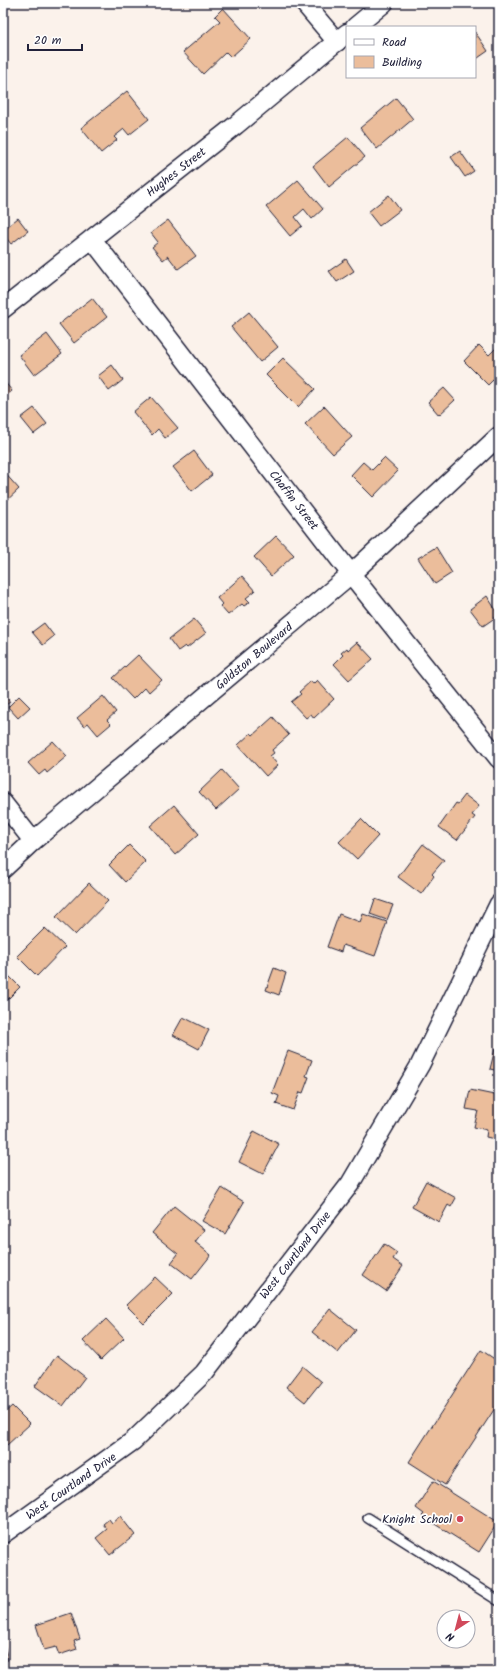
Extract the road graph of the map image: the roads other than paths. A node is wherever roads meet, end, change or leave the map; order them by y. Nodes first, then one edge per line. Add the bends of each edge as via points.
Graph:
1 (304, 3) edge
2 (384, 3) edge
3 (356, 26) edge
4 (342, 38) edge
5 (92, 239) junction
6 (3, 309) edge
7 (499, 436) edge
8 (351, 574) junction
9 (499, 759) edge
10 (3, 803) edge
11 (33, 841) junction
12 (3, 869) edge
13 (499, 904) edge
14 (368, 1518) dead end
15 (3, 1534) edge
16 (499, 1601) edge

1 - 4 street
2 - 3 street
4 - 5 street, Hughes Street
5 - 6 street, Hughes Street
5 - 8 street, Chaffin Street
7 - 8 street, Goldston Boulevard
8 - 9 street, Chaffin Street
8 - 11 street, Goldston Boulevard
10 - 11 street
11 - 12 street, Goldston Boulevard
13 - 15 street, West Courtland Drive via 420,1065 350,1184 204,1373 133,1441
14 - 16 lane

